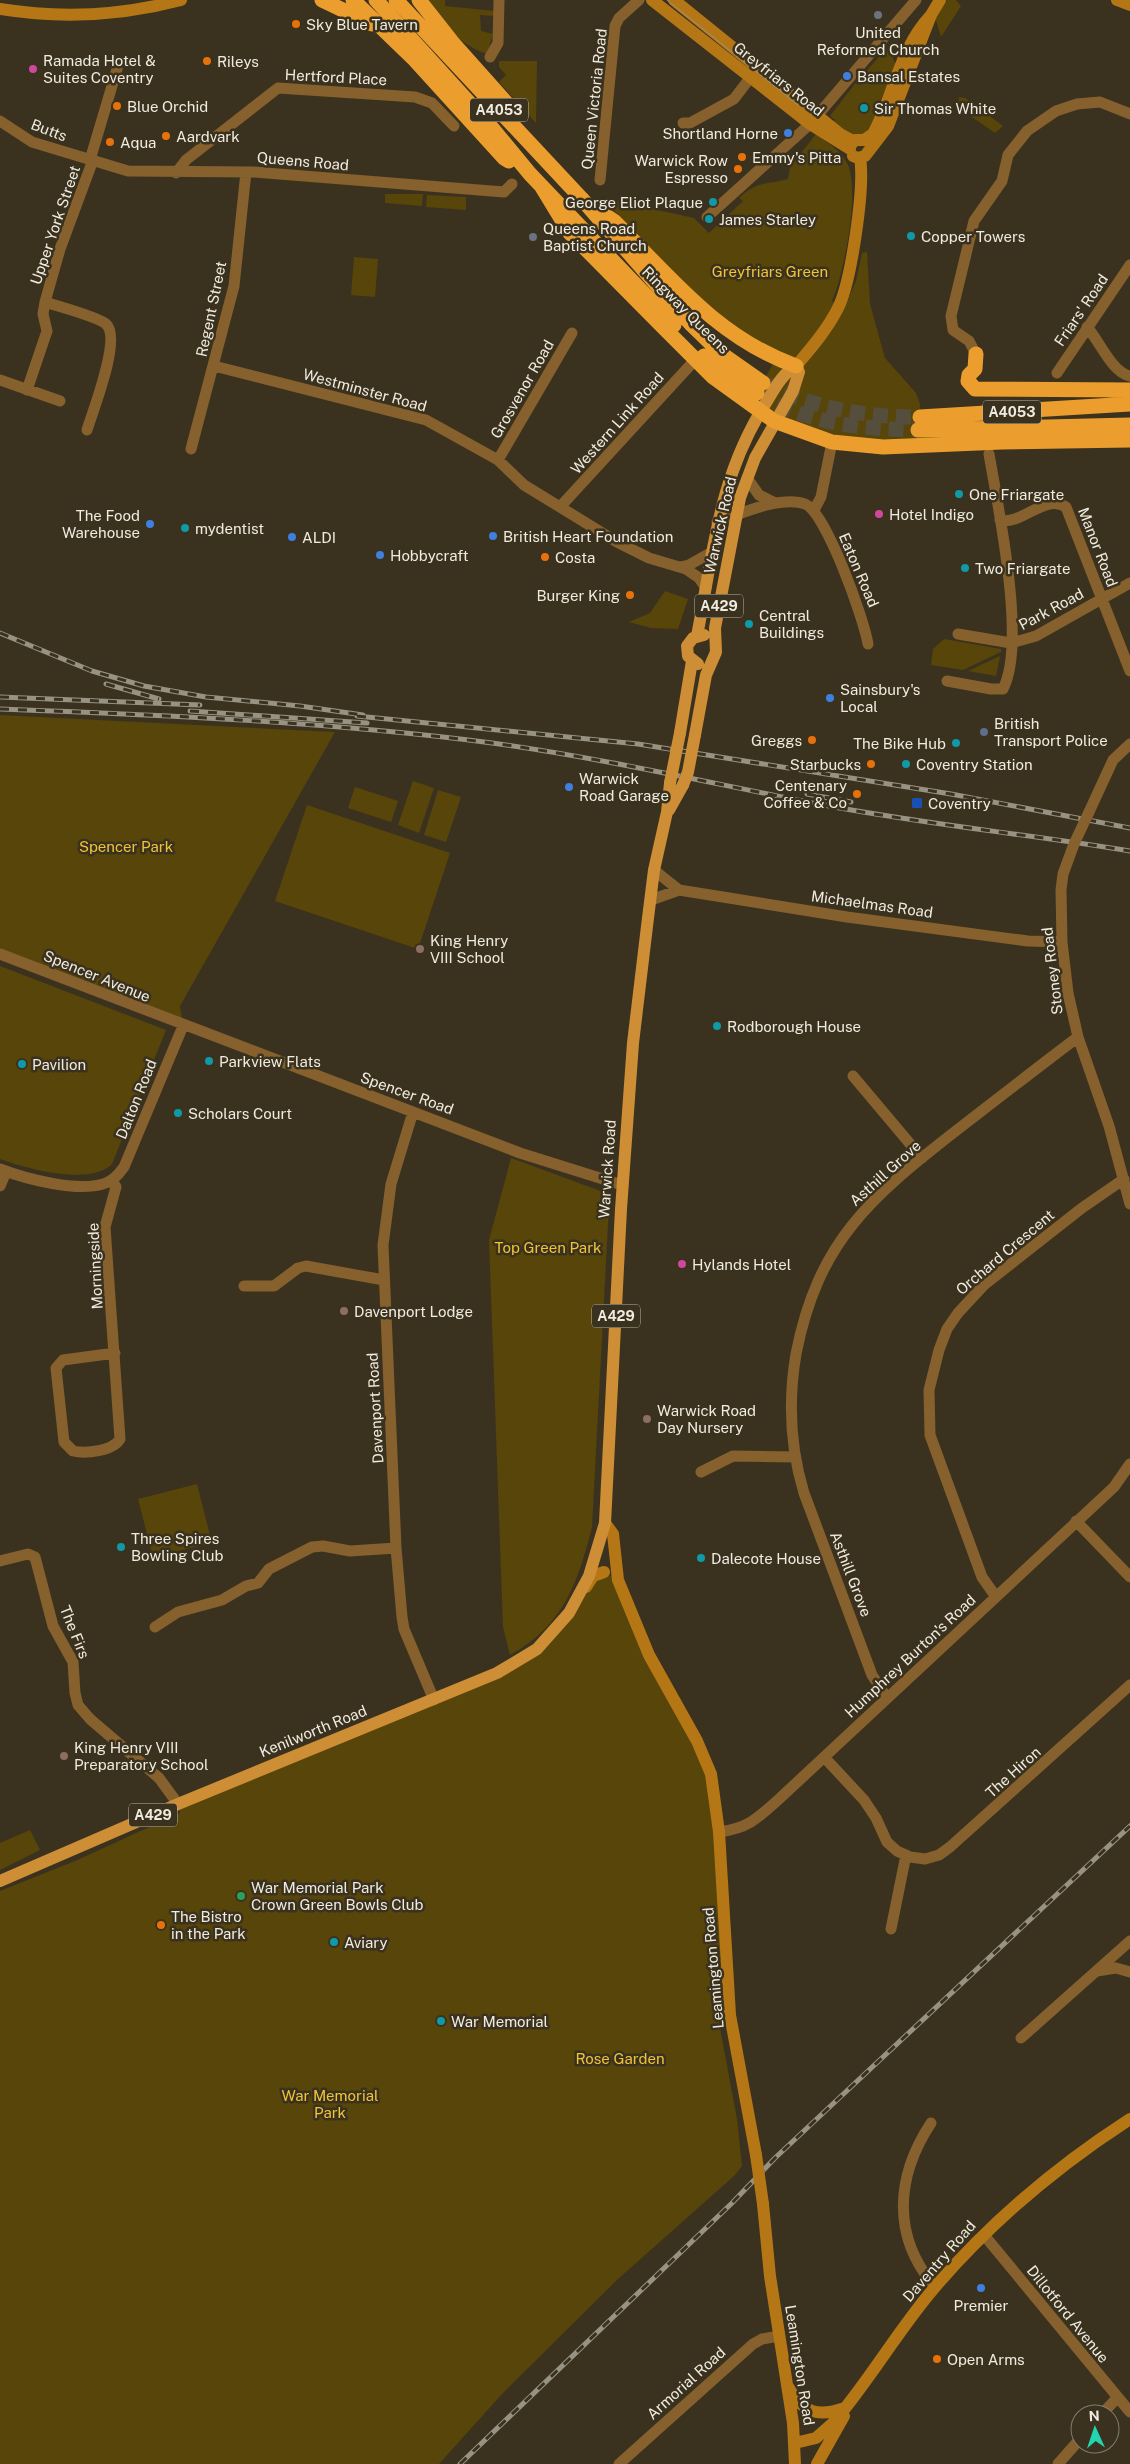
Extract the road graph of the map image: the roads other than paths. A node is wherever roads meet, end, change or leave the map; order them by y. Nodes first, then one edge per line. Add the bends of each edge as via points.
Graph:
1 (182, 0) edge
2 (322, 0) edge
3 (352, 0) edge
4 (376, 0) edge
5 (396, 0) edge
6 (419, 0) edge
7 (499, 0) edge
8 (639, 0) edge
9 (652, 0) edge
10 (674, 0) edge
11 (916, 0) edge
12 (940, 0) edge
13 (0, 9) edge
14 (700, 19) junction
15 (381, 26) junction
16 (691, 30) junction
17 (490, 57) dead end
18 (439, 58) junction
19 (759, 67) junction
20 (117, 69) dead end
21 (751, 78) junction
22 (1130, 114) edge
23 (814, 120) junction
24 (0, 121) edge
25 (683, 123) dead end
26 (454, 126) dead end
27 (858, 149) junction
28 (91, 160) junction
29 (553, 168) junction
30 (246, 172) junction
31 (176, 173) junction
32 (530, 174) junction
33 (600, 180) dead end
34 (512, 184) dead end
35 (542, 187) junction
36 (586, 203) junction
37 (707, 218) dead end
38 (1130, 265) edge
39 (45, 302) junction
40 (1087, 327) junction
41 (572, 333) dead end
42 (976, 354) joint
43 (696, 360) junction
44 (214, 366) junction
45 (796, 366) junction
46 (1057, 372) dead end
47 (1130, 376) edge
48 (0, 380) edge
49 (27, 390) junction
50 (1130, 390) edge
51 (60, 402) dead end
52 (1130, 404) edge
53 (760, 412) junction
54 (774, 422) junction
55 (1130, 425) edge
56 (87, 430) dead end
57 (1130, 440) edge
58 (832, 442) junction
59 (1002, 442) junction
60 (972, 443) junction
61 (191, 449) dead end
62 (989, 454) junction
63 (498, 460) junction
64 (747, 478) junction
65 (775, 503) junction
66 (560, 507) junction
67 (814, 510) junction
68 (737, 515) junction
69 (1000, 520) junction
70 (717, 522) junction
71 (712, 552) junction
72 (679, 567) junction
73 (1130, 583) edge
74 (706, 588) junction
75 (1102, 599) junction
76 (958, 634) dead end
77 (697, 636) junction
78 (716, 644) junction
79 (868, 644) dead end
80 (1011, 644) junction
81 (692, 661) junction
82 (711, 662) junction
83 (1130, 671) edge
84 (947, 681) dead end
85 (1130, 744) edge
86 (668, 812) junction
87 (654, 870) junction
88 (679, 890) junction
89 (651, 900) junction
90 (1062, 942) junction
91 (0, 954) edge
92 (182, 1026) junction
93 (1078, 1037) junction
94 (853, 1076) dead end
95 (413, 1112) junction
96 (922, 1158) junction
97 (3, 1170) edge
98 (1124, 1179) junction
99 (112, 1180) junction
100 (622, 1185) junction
101 (0, 1186) edge
102 (1130, 1204) edge
103 (384, 1280) junction
104 (244, 1286) dead end
105 (115, 1353) junction
106 (795, 1458) junction
107 (1130, 1464) edge
108 (701, 1472) dead end
109 (1130, 1475) edge
110 (1114, 1487) junction
111 (1076, 1521) junction
112 (605, 1523) junction
113 (396, 1548) junction
114 (594, 1559) junction
115 (0, 1561) edge
116 (604, 1572) junction
117 (1130, 1576) edge
118 (618, 1580) junction
119 (580, 1594) junction
120 (996, 1596) junction
121 (155, 1627) dead end
122 (1130, 1685) edge
123 (886, 1698) junction
124 (434, 1700) junction
125 (824, 1757) junction
126 (178, 1804) junction
127 (719, 1832) junction
128 (906, 1855) junction
129 (0, 1881) edge
130 (891, 1929) dead end
131 (1130, 1941) edge
132 (1130, 1972) edge
133 (1091, 1975) junction
134 (1021, 2038) dead end
135 (1130, 2119) edge
136 (931, 2122) dead end
137 (984, 2235) junction
138 (935, 2288) junction
139 (779, 2336) junction
140 (786, 2384) junction
141 (1117, 2398) junction
142 (849, 2404) junction
143 (1111, 2404) edge
144 (1130, 2412) edge
145 (795, 2443) junction
146 (1070, 2450) edge
147 (619, 2464) edge
148 (795, 2464) edge
149 (817, 2464) edge
150 (1058, 2464) edge

1 - 13 main road via 120,13 78,16
2 - 15 highway
3 - 15 highway
4 - 18 highway, Ringway Queens / A4053
5 - 18 highway, Ringway Queens / A4053
6 - 29 highway via 524,124
7 - 17 street via 498,43
8 - 33 street, Queen Victoria Road via 616,26
9 - 16 main road, Greyfriars Road
10 - 14 main road, Greyfriars Road
11 - 23 street
12 - 27 main road via 913,38 873,134
14 - 16 street
14 - 19 main road, Greyfriars Road
15 - 32 highway via 504,158
16 - 21 main road, Greyfriars Road
18 - 29 highway, Ringway Queens / A4053
18 - 32 highway, Ringway Queens / A4053
19 - 21 street
19 - 23 main road, Greyfriars Road
20 - 28 street, Upper York Street
21 - 23 main road, Greyfriars Road
21 - 25 street via 734,99 690,123
22 - 42 street via 1100,102 1056,110 1027,131 1008,155 1002,182 974,221 950,316 954,330 969,341
23 - 27 main road, Greyfriars Road via 840,134
23 - 37 street
24 - 28 street, Butts via 32,142
26 - 31 street, Hertford Place via 432,104 415,97 278,88 186,160
27 - 45 main road, Warwick Road via 863,172 856,232 842,298 826,328
28 - 31 street, Queens Road via 128,171
28 - 39 street, Upper York Street
29 - 36 highway, Ringway Queens / A4053
30 - 31 street, Queens Road
30 - 34 street, Queens Road via 504,192
30 - 44 street, Regent Street via 234,286
32 - 35 highway, Ringway Queens / A4053
35 - 36 highway, Ringway Queens / A4053 via 711,363 760,388 691,324
35 - 43 highway via 570,233
36 - 45 highway, A4053 via 615,222 717,323 739,339
38 - 40 street, Friars' Road
39 - 49 street via 46,331
39 - 56 street, Upper York Street via 105,322 111,331 112,347
40 - 46 street, Friars' Road
40 - 47 street via 1117,369
41 - 63 street, Grosvenor Road
42 - 50 highway via 975,369 968,381 975,389
43 - 53 highway
43 - 66 street, Western Link Road
44 - 61 street, Regent Street
44 - 63 street, Westminster Road via 426,420
45 - 53 main road, Warwick Road / A429 via 782,378
45 - 54 main road, Warwick Road / A429 via 799,372 793,391
48 - 49 street
49 - 51 street
52 - 55 highway, A4053 via 919,424
53 - 54 highway
53 - 70 main road, Warwick Road / A429 via 735,462
54 - 58 highway, A4053
54 - 64 main road, Warwick Road / A429
57 - 59 highway, A4053
58 - 60 highway, A4053 via 883,448
58 - 67 street via 821,497
59 - 60 highway, A4053
59 - 62 highway via 995,444
60 - 62 highway via 981,444
62 - 69 street
63 - 66 street, Westminster Road via 524,485
64 - 65 street via 759,496
64 - 68 main road, Warwick Road / A429
65 - 67 street via 796,502
65 - 68 street
66 - 72 street, Westminster Road via 617,542 649,558
67 - 79 street, Eaton Road via 858,605
68 - 70 street
68 - 78 main road, Warwick Road / A429 via 715,628
69 - 75 street, Manor Road via 1009,521 1054,503 1061,504 1070,513
69 - 80 street via 1012,601
70 - 71 main road, Warwick Road / A429
71 - 72 street
71 - 74 main road, Warwick Road / A429
72 - 74 street, Westminster Road via 694,574
73 - 75 street, Park Road
74 - 77 main road, Warwick Road / A429
75 - 80 street, Park Road via 1036,636
75 - 83 street, Manor Road
76 - 80 street
77 - 78 main road, A429 via 706,636
77 - 81 main road, Warwick Road / A429 via 690,640 688,646
78 - 82 main road, Warwick Road / A429 via 716,655
80 - 84 street via 1003,688
81 - 82 main road via 700,664
81 - 86 main road, Warwick Road / A429, bridge via 670,782
82 - 86 main road, Warwick Road / A429, bridge via 683,785
85 - 90 street, Stoney Road, bridge via 1113,760 1063,874
86 - 87 main road, Warwick Road / A429
87 - 88 street, Michaelmas Road
87 - 89 main road, Warwick Road / A429
88 - 89 street, Michaelmas Road
88 - 90 street, Michaelmas Road via 847,917 1028,941
89 - 100 main road, Warwick Road / A429 via 638,990
90 - 93 street, Stoney Road via 1068,993
91 - 92 street, Spencer Avenue
92 - 95 street, Spencer Road
92 - 99 street, Dalton Road via 124,1167
93 - 96 street, Asthill Grove
93 - 98 street, Stoney Road
94 - 96 street
95 - 100 street, Spencer Road via 520,1153
95 - 103 street, Davenport Road via 390,1184
96 - 106 street, Asthill Grove via 875,1198 855,1221 816,1284 804,1318 792,1379
97 - 99 street via 83,1186
97 - 101 street
98 - 102 street, Stoney Road
98 - 120 street, Orchard Crescent via 984,1285 958,1313 938,1350 929,1398 932,1442 982,1577
99 - 105 street, Morningside via 116,1187 104,1227
100 - 112 main road, Warwick Road / A429
103 - 104 street via 306,1266 298,1268 274,1286
103 - 113 street, Davenport Road
105 - 105 street, Morningside via 120,1439 110,1448 73,1451 64,1442 56,1368 63,1360
106 - 108 street via 733,1456
106 - 123 street, Asthill Grove via 804,1493 872,1675
107 - 110 street, Humphrey Burton's Road
109 - 110 street, Humphrey Burton's Road
110 - 111 street, Humphrey Burton's Road
111 - 117 street
111 - 120 street, Humphrey Burton's Road
112 - 114 main road, Warwick Road / A429
112 - 118 main road, Leamington Road via 613,1534
113 - 121 street via 350,1551 312,1547 266,1571 258,1583 222,1600 178,1612
113 - 124 street, Davenport Road via 404,1629
114 - 116 main road
114 - 119 main road, Kenilworth Road / A429
115 - 126 street, The Firs via 28,1554 36,1558 53,1626 73,1662 75,1693 81,1710 159,1778
116 - 118 main road
116 - 119 main road via 593,1576
118 - 127 main road, Leamington Road via 649,1655 707,1762
119 - 124 main road, Kenilworth Road / A429 via 559,1626 530,1655
120 - 123 street, Humphrey Burton's Road
122 - 128 street, The Hiron via 945,1851 926,1859
123 - 125 street, Humphrey Burton's Road
124 - 126 main road, Kenilworth Road / A429
125 - 127 street, Humphrey Burton's Road via 753,1823 737,1830
125 - 128 street via 864,1800 889,1845
126 - 129 main road, Kenilworth Road / A429
127 - 139 main road, Leamington Road, bridge via 730,2015 756,2155
128 - 130 street
131 - 133 street
132 - 133 street via 1109,1968
133 - 134 street
135 - 137 main road, Daventry Road via 1031,2191
136 - 138 street via 910,2161 904,2184 903,2209 910,2247
137 - 138 main road, Daventry Road
137 - 141 street, Dillotford Avenue
138 - 142 main road, Daventry Road
139 - 140 main road, Leamington Road
139 - 147 street, Armorial Road via 753,2344
140 - 142 main road via 794,2398 811,2411 828,2413
140 - 145 main road, Leamington Road
141 - 143 street
141 - 144 street, Dillotford Avenue
142 - 145 main road, Daventry Road via 816,2438
142 - 149 main road
145 - 148 main road, Leamington Road
146 - 150 street

